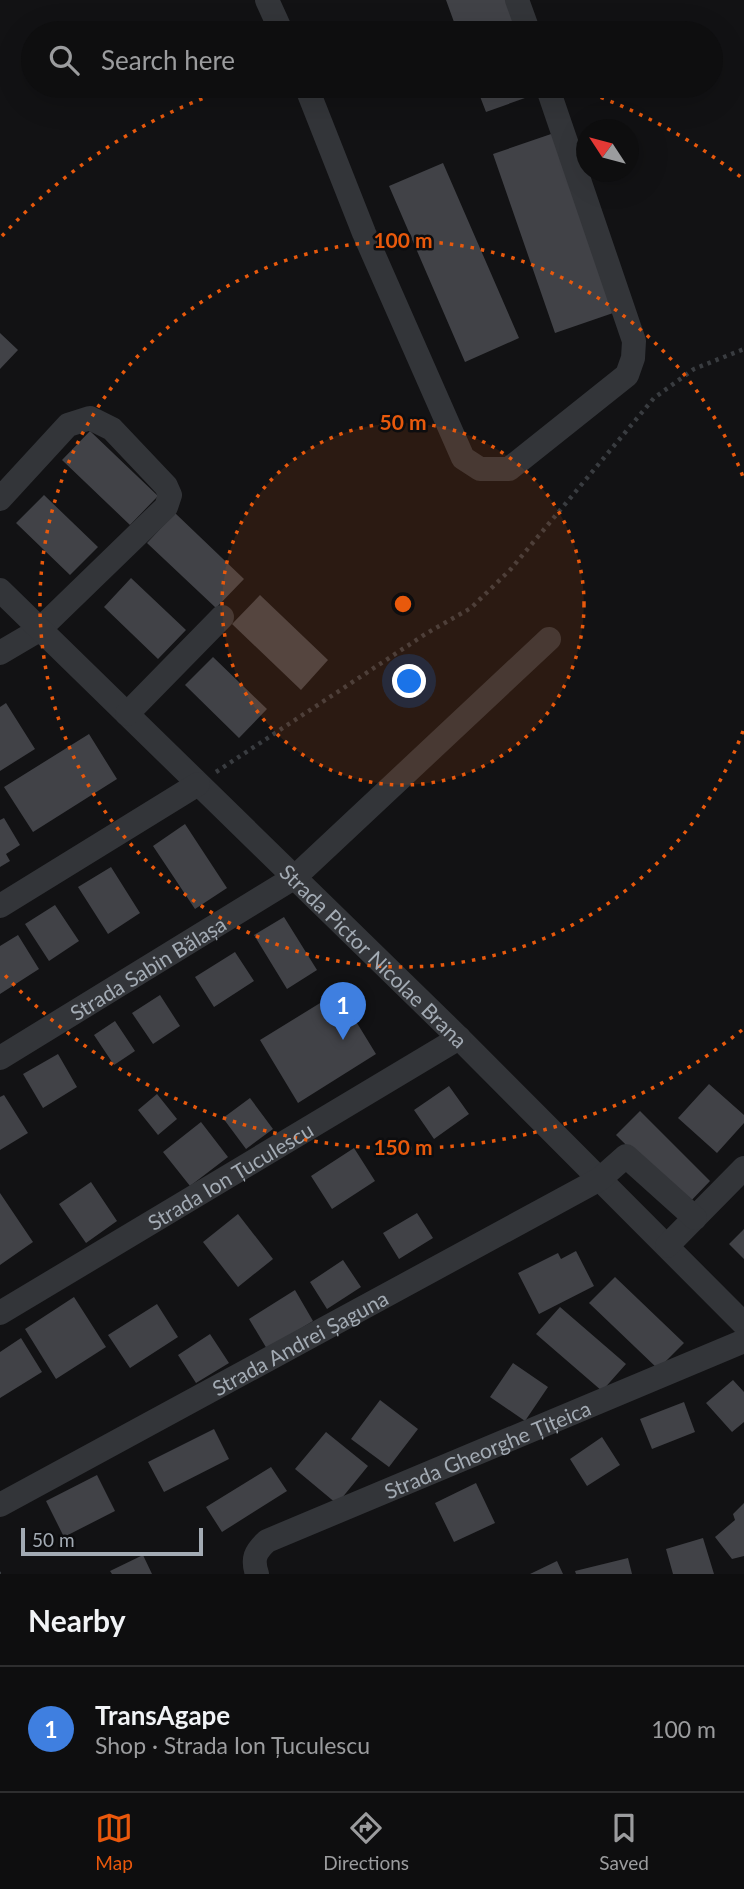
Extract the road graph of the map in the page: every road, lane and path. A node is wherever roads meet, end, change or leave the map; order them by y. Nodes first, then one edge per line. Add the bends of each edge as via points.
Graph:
1 (267, 0) edge
2 (517, 0) edge
3 (277, 21) edge
4 (524, 21) edge
5 (311, 98) edge
6 (551, 98) edge
7 (744, 349) edge
8 (0, 499) edge
9 (0, 590) edge
10 (222, 617) dead end
11 (39, 630) junction
12 (549, 639) dead end
13 (0, 653) edge
14 (127, 714) junction
15 (198, 784) junction
16 (295, 877) junction
17 (0, 906) edge
18 (459, 1038) junction
19 (0, 1058) edge
20 (744, 1168) edge
21 (600, 1179) junction
22 (695, 1218) junction
23 (667, 1246) junction
24 (0, 1313) edge
25 (744, 1324) edge
26 (744, 1341) edge
27 (0, 1505) edge
28 (257, 1574) edge

1 - 3 street
2 - 4 street
5 - 6 street via 364,233 463,458 480,470 509,469 626,375 633,358 634,341
7 - 15 path via 694,369 654,398 510,570 471,608
8 - 11 street via 68,425 90,418 112,429 170,495 166,507
9 - 11 street, Strada Pictor Nicolae Brana
10 - 14 street
11 - 13 street
11 - 14 street, Strada Pictor Nicolae Brana
12 - 16 street, Strada Sabin Bălașa
14 - 15 street, Strada Pictor Nicolae Brana
15 - 16 street, Strada Pictor Nicolae Brana
15 - 17 street
16 - 18 street, Strada Pictor Nicolae Brana
16 - 19 street, Strada Sabin Bălașa
18 - 21 street, Strada Pictor Nicolae Brana
18 - 24 street, Strada Ion Țuculescu
20 - 22 street
21 - 22 street, Strada Andrei Șaguna via 621,1159 632,1159
21 - 23 street, Strada Pictor Nicolae Brana
21 - 27 street, Strada Andrei Șaguna
22 - 23 street
23 - 25 street, Strada Pictor Nicolae Brana
26 - 28 street, Strada Gheorghe Țițeica via 267,1541 256,1551

